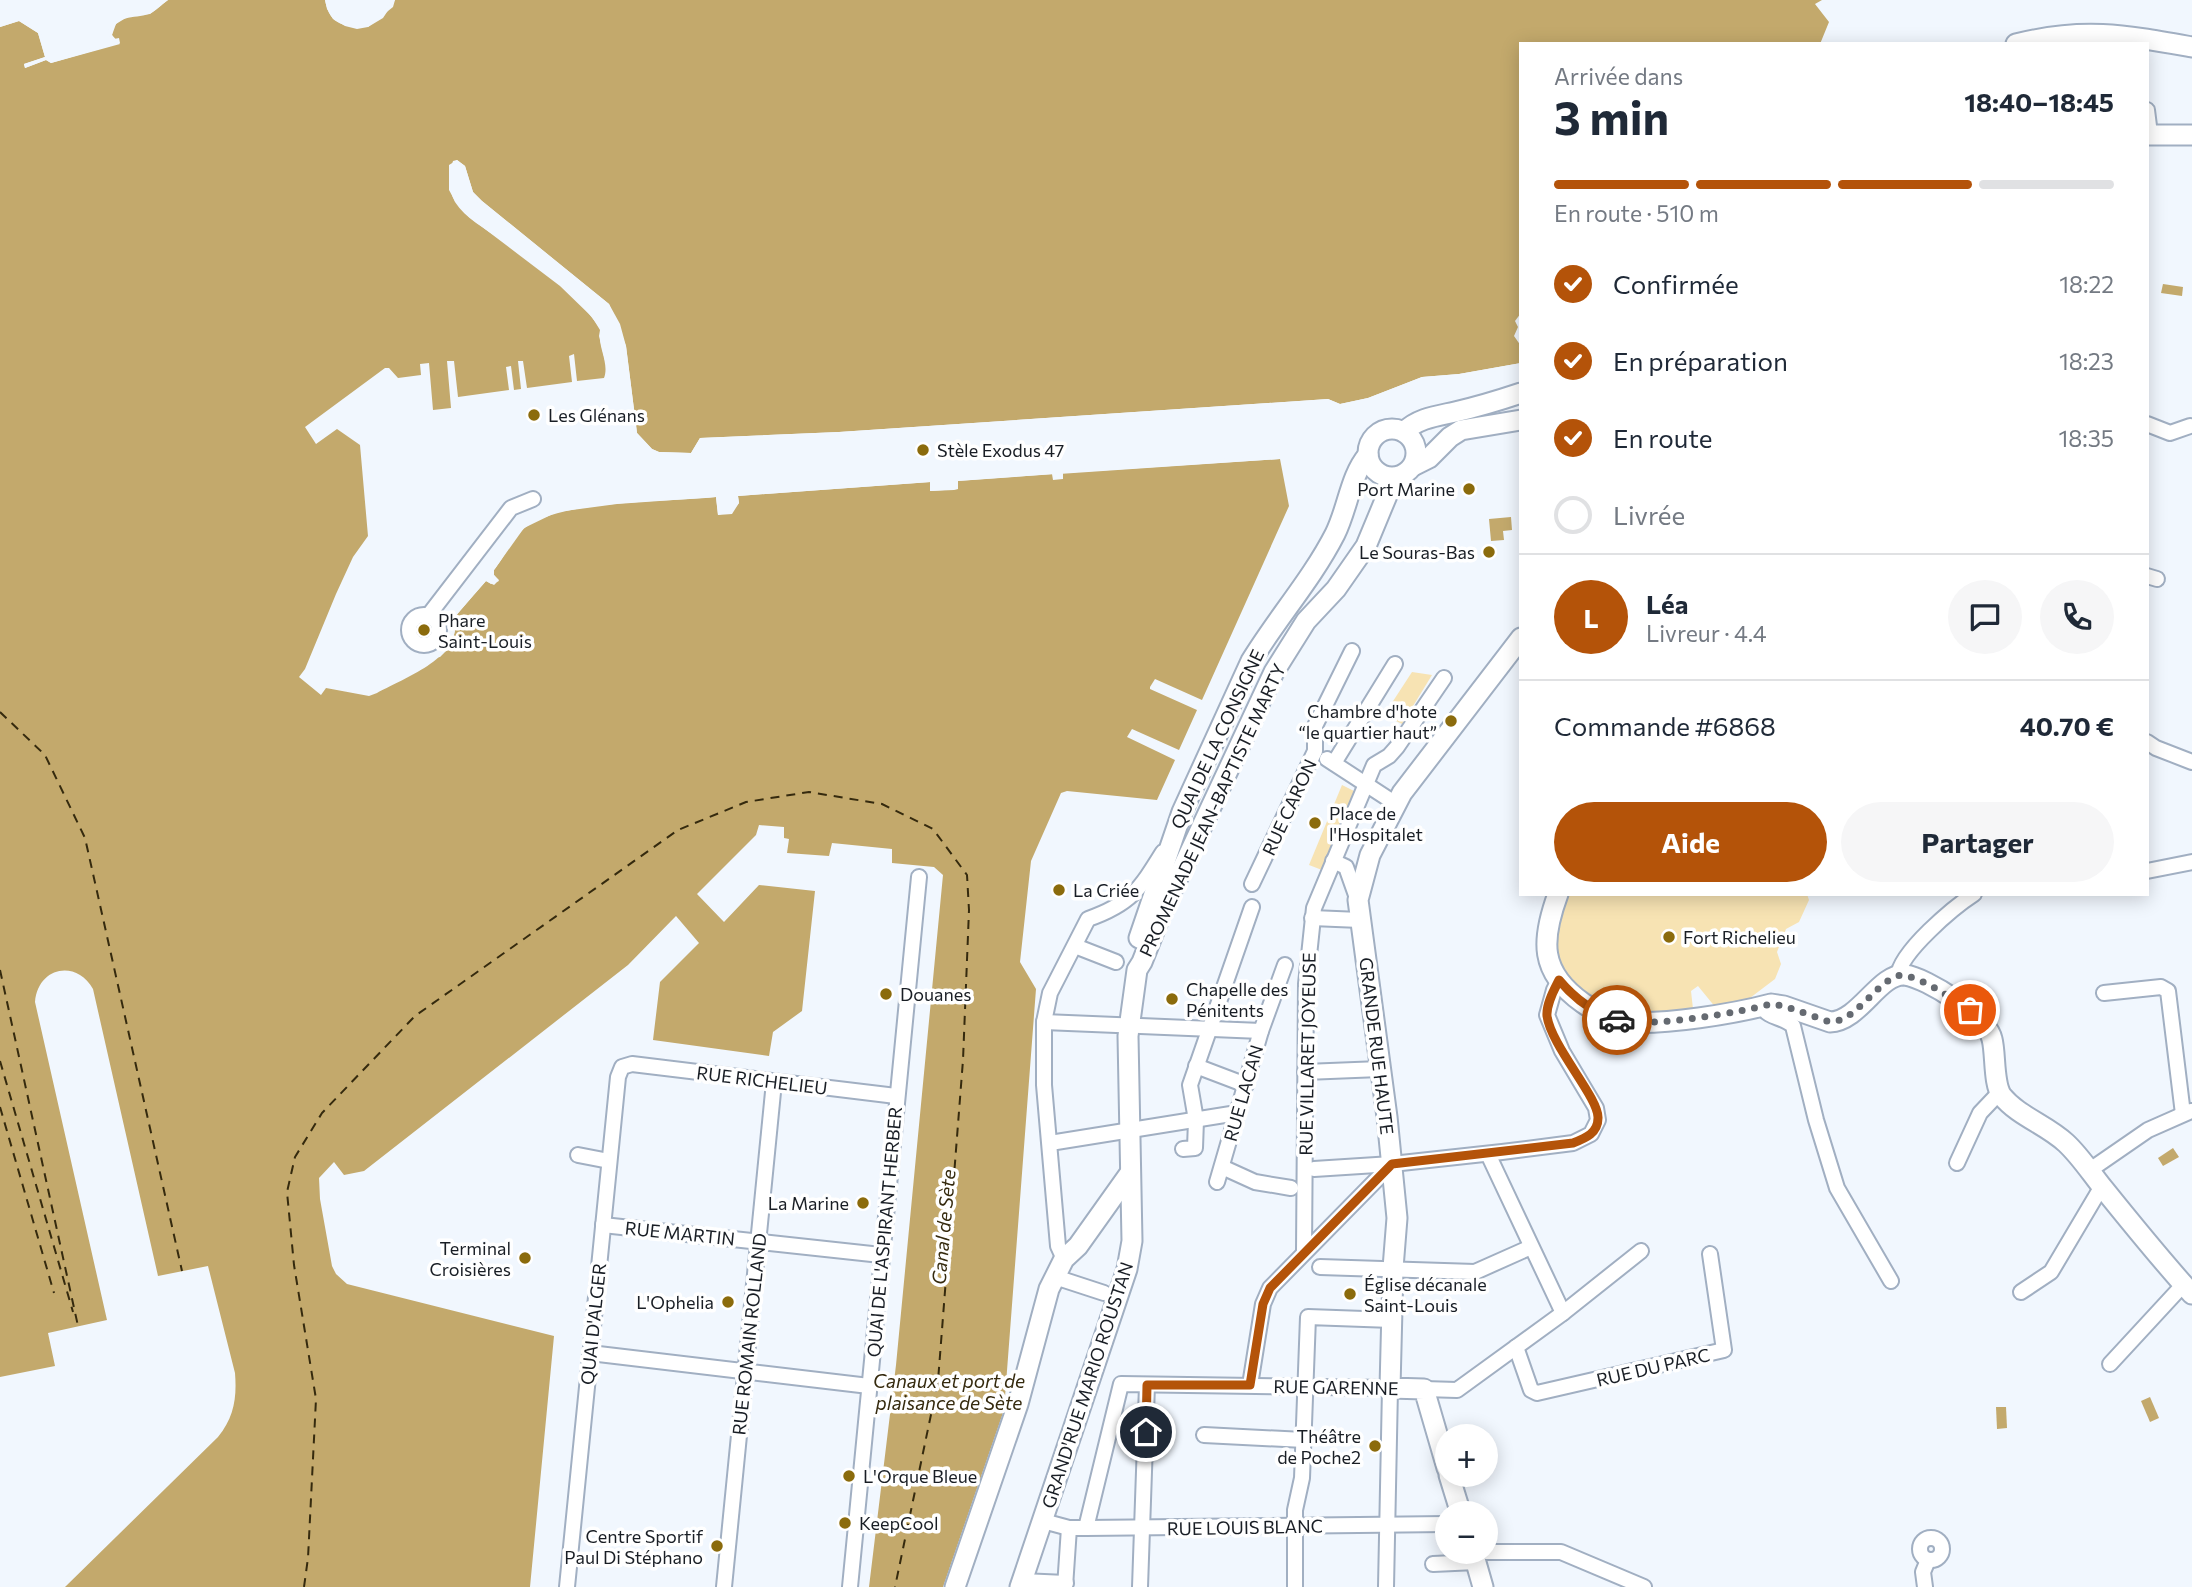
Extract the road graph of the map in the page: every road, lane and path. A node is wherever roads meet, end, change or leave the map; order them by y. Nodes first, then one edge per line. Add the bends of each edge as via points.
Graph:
1 (2026, 42) edge
2 (2192, 47) edge
3 (2149, 135) edge
4 (2192, 135) edge
5 (1519, 394) edge
6 (1519, 420) edge
7 (2149, 425) edge
8 (2190, 426) edge
9 (1368, 455) junction
10 (1412, 459) junction
11 (533, 499) dead end
12 (428, 616) dead end
13 (1519, 641) edge
14 (1352, 651) dead end
15 (1395, 664) dead end
16 (1444, 678) dead end
17 (2149, 744) edge
18 (1315, 751) junction
19 (2192, 762) edge
20 (1334, 763) junction
21 (1365, 784) junction
22 (1387, 798) dead end
23 (1171, 839) junction
24 (1333, 861) junction
25 (2192, 862) edge
26 (2149, 871) edge
27 (919, 877) dead end
28 (1252, 884) dead end
29 (1557, 896) edge
30 (1973, 896) edge
31 (1358, 900) junction
32 (1252, 907) dead end
33 (1312, 918) junction
34 (1360, 920) junction
35 (1143, 943) junction
36 (1075, 946) junction
37 (1116, 962) dead end
38 (1285, 965) dead end
39 (1898, 976) junction
40 (1559, 980) junction
41 (2104, 993) dead end
42 (1762, 1007) junction
43 (1044, 1022) junction
44 (1129, 1026) junction
45 (1208, 1029) junction
46 (1261, 1031) junction
47 (627, 1064) joint
48 (1196, 1066) junction
49 (1380, 1069) junction
50 (1305, 1072) junction
51 (774, 1082) junction
52 (1246, 1085) junction
53 (1999, 1093) junction
54 (897, 1096) junction
55 (2188, 1112) edge
56 (1237, 1113) junction
57 (1196, 1120) junction
58 (1130, 1131) junction
59 (1050, 1143) junction
60 (1183, 1149) dead end
61 (1488, 1154) junction
62 (578, 1155) dead end
63 (609, 1161) junction
64 (1957, 1163) dead end
65 (1392, 1164) junction
66 (1314, 1168) dead end
67 (2096, 1178) junction
68 (1290, 1188) dead end
69 (1124, 1192) junction
70 (603, 1225) junction
71 (758, 1242) junction
72 (1531, 1247) junction
73 (1641, 1251) dead end
74 (1304, 1252) junction
75 (1710, 1254) dead end
76 (881, 1255) junction
77 (1065, 1258) junction
78 (1320, 1267) dead end
79 (1393, 1270) junction
80 (1891, 1281) dead end
81 (2188, 1289) edge
82 (2021, 1292) dead end
83 (1104, 1293) dead end
84 (1563, 1313) junction
85 (1392, 1320) junction
86 (1516, 1347) junction
87 (590, 1353) junction
88 (2110, 1364) dead end
89 (746, 1370) junction
90 (1147, 1385) junction
91 (1250, 1385) junction
92 (869, 1386) junction
93 (1307, 1387) junction
94 (1390, 1388) junction
95 (1424, 1390) junction
96 (1435, 1427) edge
97 (1204, 1435) dead end
98 (1304, 1440) junction
99 (1043, 1521) junction
100 (1387, 1524) junction
101 (1435, 1524) edge
102 (1295, 1525) junction
103 (1069, 1528) junction
104 (1086, 1528) junction
105 (1142, 1528) junction
106 (1498, 1554) edge
107 (1928, 1560) dead end
108 (1479, 1564) edge
109 (1021, 1584) edge
110 (1065, 1585) edge
111 (567, 1587) edge
112 (724, 1587) edge
113 (850, 1587) edge
114 (956, 1587) edge
115 (1140, 1587) edge
116 (1295, 1587) edge
117 (1386, 1587) edge
118 (1483, 1587) edge
119 (1644, 1587) edge
120 (1925, 1587) edge

1 - 2 main road via 2102,33
3 - 4 main road
5 - 10 main road via 1431,416
6 - 10 main road via 1461,430
7 - 8 street via 2170,433
9 - 10 main road via 1374,468 1391,477
9 - 10 main road via 1377,434 1390,429
9 - 23 main road, QUAI DE LA CONSIGNE via 1359,465 1335,535 1251,661
10 - 35 main road, PROMENADE JEAN-BAPTISTE MARTY via 1388,493 1366,546 1306,621 1274,672
11 - 12 street via 511,508
13 - 31 main road, GRANDE RUE HAUTE via 1402,793 1370,855
14 - 18 street, RUE CARON via 1315,726
15 - 20 street
16 - 21 street, RUE VILLARET JOYEUSE via 1397,747 1374,765
17 - 19 street
18 - 20 street
18 - 28 street, RUE CARON
20 - 21 street
21 - 22 street
21 - 24 street, RUE VILLARET JOYEUSE
23 - 35 main road, QUAI DE LA CONSIGNE
23 - 36 street via 1138,890 1110,911 1088,919
24 - 31 street via 1346,867
24 - 33 street, RUE VILLARET JOYEUSE
25 - 26 street
27 - 54 street, QUAI DE L'ASPIRANT HERBER
29 - 40 main road via 1546,928 1546,948
30 - 39 street via 1926,935 1900,965
31 - 34 main road, GRANDE RUE HAUTE
32 - 45 street
33 - 34 street
33 - 50 street, RUE VILLARET JOYEUSE
34 - 49 main road, GRANDE RUE HAUTE
35 - 44 main road
36 - 37 street
36 - 43 street via 1050,993
38 - 46 street, RUE LACAN
39 - 42 main road via 1838,1022 1784,1006
39 - 53 main road via 1928,985 1984,1022 1993,1039
40 - 42 main road via 1591,1009 1625,1022
40 - 61 street via 1547,1015 1562,1051 1596,1108 1596,1128 1573,1143
41 - 55 street via 2161,987 2168,991
42 - 80 street via 1793,1026 1838,1188
43 - 44 street
43 - 59 street
44 - 45 street
44 - 58 main road
45 - 46 street
45 - 48 street
46 - 52 street, RUE LACAN
47 - 51 street, RUE RICHELIEU
47 - 63 street, QUAI D'ALGER via 618,1077
48 - 52 street
48 - 57 street via 1190,1084
49 - 50 street
49 - 65 main road, GRANDE RUE HAUTE
50 - 74 street, RUE VILLARET JOYEUSE
51 - 54 street, RUE RICHELIEU
51 - 71 street, RUE ROMAIN ROLLAND
52 - 56 street, RUE LACAN
53 - 64 street via 1980,1113
53 - 67 main road via 2066,1142
54 - 76 street, QUAI DE L'ASPIRANT HERBER
55 - 67 street via 2148,1130
56 - 57 street
56 - 68 street, RUE LACAN via 1220,1174
57 - 58 street
57 - 60 street via 1195,1148
58 - 59 street
58 - 69 main road via 1130,1172
59 - 77 street via 1058,1246
61 - 65 street
61 - 72 street
62 - 63 street
63 - 70 street, QUAI D'ALGER
65 - 66 street
65 - 74 street
65 - 79 main road, GRANDE RUE HAUTE via 1397,1219
67 - 81 main road
67 - 82 street via 2051,1272
69 - 77 main road
69 - 99 main road, GRAND'RUE MARIO ROUSTAN via 1132,1241 1127,1269
70 - 71 street, RUE MARTIN
70 - 87 street, QUAI D'ALGER
71 - 76 street, RUE MARTIN
71 - 89 street, RUE ROMAIN ROLLAND
72 - 79 street via 1475,1272
72 - 84 street
73 - 84 street
74 - 91 street via 1267,1293
75 - 86 street, RUE DU PARC via 1724,1350 1537,1393 1531,1390
76 - 92 street, QUAI DE L'ASPIRANT HERBER
77 - 83 street
77 - 114 main road via 1049,1289 1018,1404
78 - 79 street
79 - 85 main road, GRANDE RUE HAUTE
81 - 88 street
84 - 86 street
85 - 93 street via 1308,1317
85 - 94 main road, GRANDE RUE HAUTE
86 - 95 street via 1457,1390
87 - 89 street
87 - 111 street, QUAI D'ALGER
89 - 92 street
89 - 112 street, RUE ROMAIN ROLLAND
90 - 91 street, RUE GARENNE
90 - 104 street, RUE GARENNE via 1121,1384
90 - 105 street
91 - 93 street, RUE GARENNE
92 - 113 street, QUAI DE L'ASPIRANT HERBER
93 - 94 street, RUE GARENNE
93 - 98 street
94 - 95 main road, RUE GARENNE
94 - 100 street, GRANDE RUE HAUTE
95 - 96 main road
97 - 98 street
98 - 102 street
99 - 103 street, RUE LOUIS BLANC
99 - 109 main road, GRAND'RUE MARIO ROUSTAN
100 - 101 street, RUE LOUIS BLANC
100 - 102 street, RUE LOUIS BLANC
100 - 117 street, GRANDE RUE HAUTE
102 - 105 street, RUE LOUIS BLANC
102 - 116 street
103 - 104 street, RUE LOUIS BLANC
103 - 110 street
104 - 105 street, RUE LOUIS BLANC
105 - 115 street
106 - 119 street via 1561,1552
107 - 120 street via 1923,1572
108 - 118 main road
109 - 110 street

